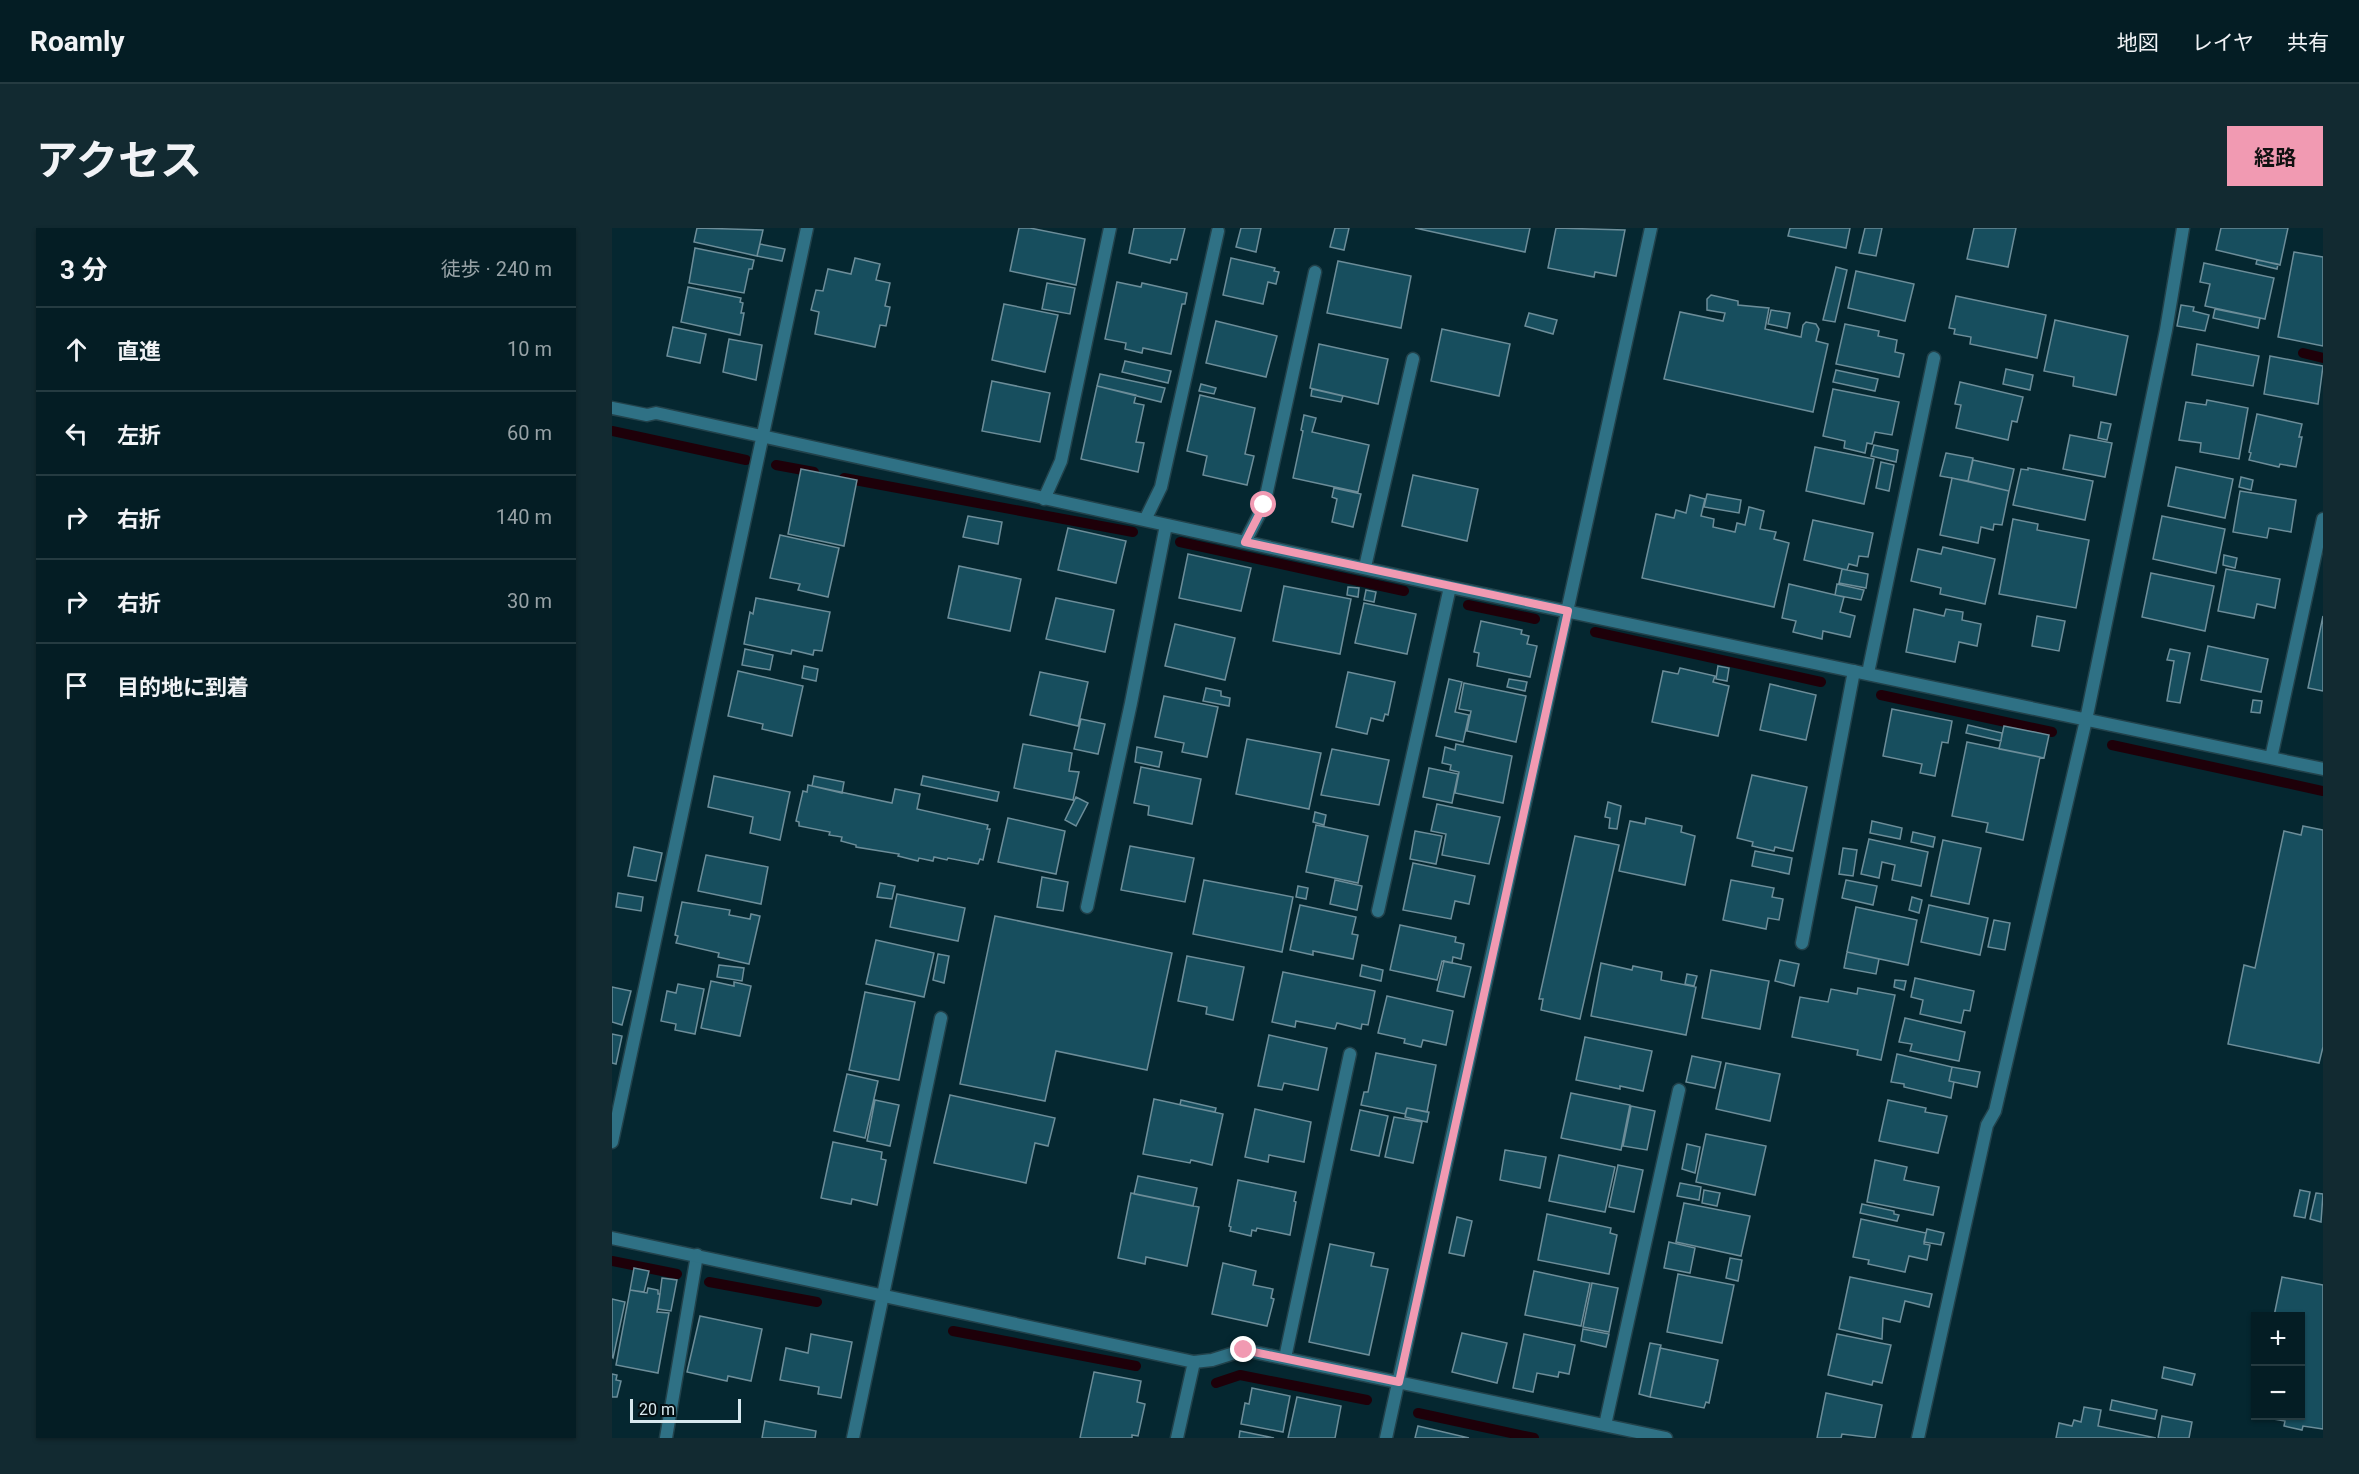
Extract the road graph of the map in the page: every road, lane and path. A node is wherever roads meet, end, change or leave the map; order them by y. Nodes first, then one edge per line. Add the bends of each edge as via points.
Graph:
1 (807, 228) edge
2 (1110, 228) edge
3 (1651, 228) edge
4 (2183, 228) edge
5 (1218, 231) dead end
6 (1315, 272) dead end
7 (1934, 358) dead end
8 (1413, 359) dead end
9 (612, 408) edge
10 (762, 437) junction
11 (1044, 499) junction
12 (2323, 519) edge
13 (1145, 520) junction
14 (1166, 525) junction
15 (1245, 542) junction
16 (1365, 567) junction
17 (1450, 587) junction
18 (1568, 611) junction
19 (1854, 671) junction
20 (1868, 673) junction
21 (2086, 720) junction
22 (2271, 758) junction
23 (2323, 769) edge
24 (1087, 907) dead end
25 (1378, 911) dead end
26 (1802, 943) dead end
27 (940, 1018) dead end
28 (1350, 1054) dead end
29 (1679, 1090) dead end
30 (612, 1142) edge
31 (612, 1238) edge
32 (697, 1255) junction
33 (884, 1294) junction
34 (1285, 1358) junction
35 (1194, 1362) junction
36 (1399, 1382) junction
37 (1605, 1425) junction
38 (666, 1438) edge
39 (853, 1438) edge
40 (1177, 1438) edge
41 (1386, 1438) edge
42 (1666, 1438) edge
43 (1918, 1438) edge

1 - 10 street
2 - 11 street via 1061,461
3 - 18 street
4 - 21 street via 2166,330
5 - 13 street via 1161,488
6 - 15 street via 1264,505
7 - 20 street
8 - 16 street
9 - 10 street via 647,415 656,413
10 - 11 street
10 - 30 street
11 - 13 street
12 - 22 street
13 - 14 street
14 - 15 street
14 - 24 street
15 - 16 street
16 - 17 street
17 - 18 street
17 - 25 street
18 - 19 street
18 - 36 street
19 - 20 street
19 - 26 street
20 - 21 street
21 - 22 street
21 - 43 street via 1995,1111 1987,1125
22 - 23 street
27 - 33 street
28 - 34 street
29 - 37 street
31 - 32 street
32 - 33 street
32 - 38 street
33 - 35 street
33 - 39 street
34 - 35 street via 1244,1350
34 - 36 street
35 - 40 street
36 - 37 street
36 - 41 street
37 - 42 street

